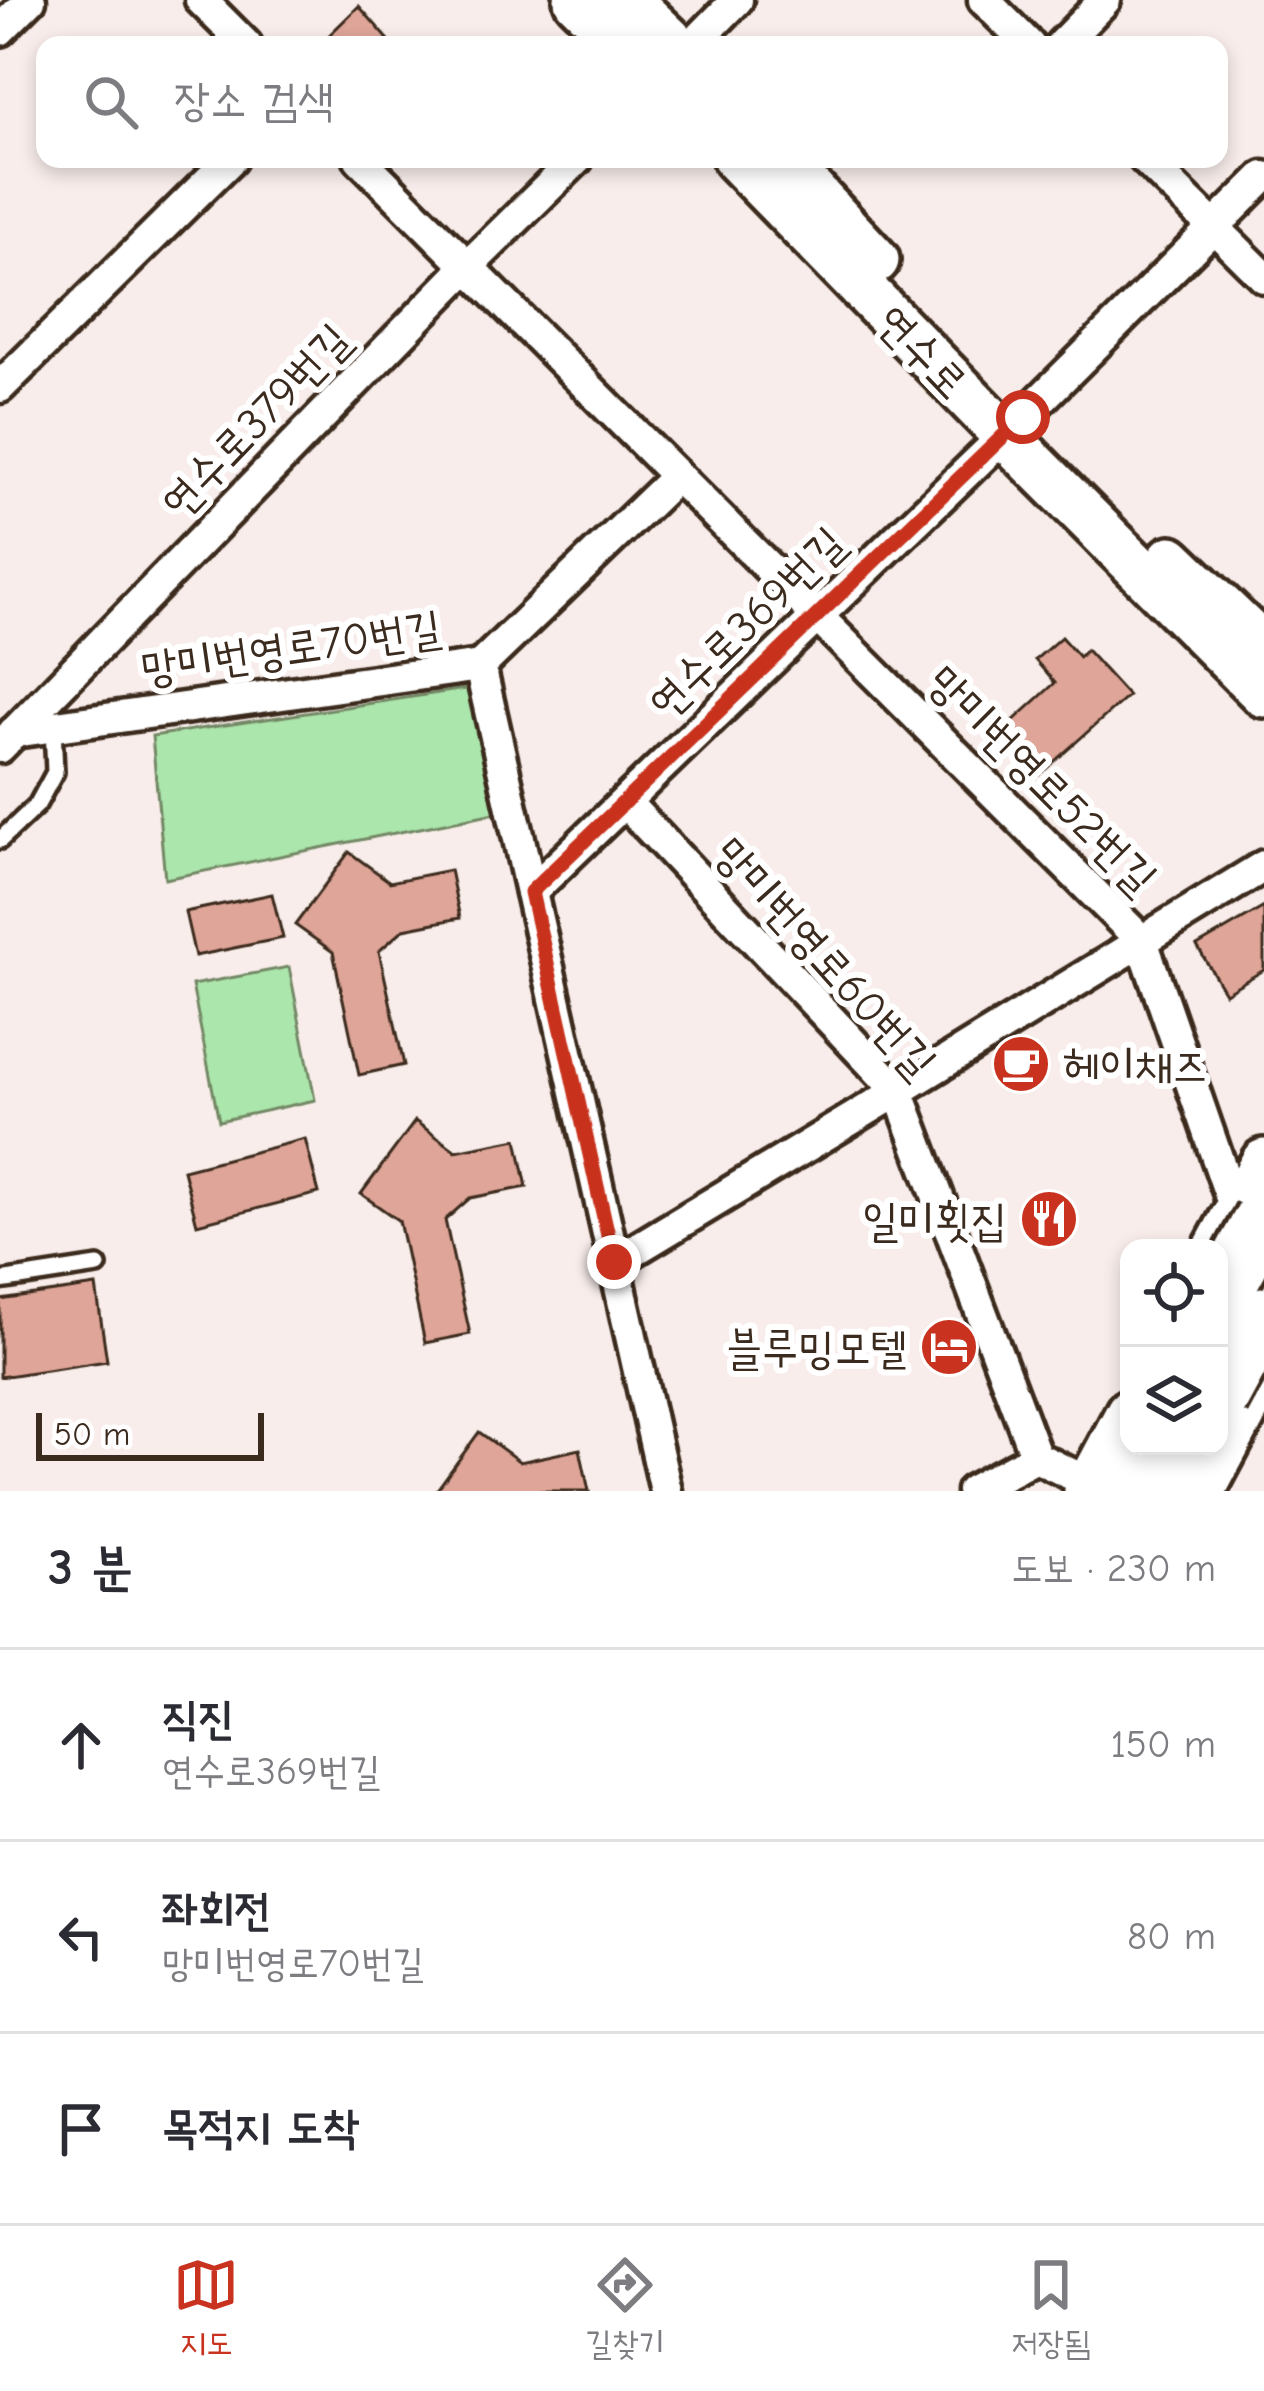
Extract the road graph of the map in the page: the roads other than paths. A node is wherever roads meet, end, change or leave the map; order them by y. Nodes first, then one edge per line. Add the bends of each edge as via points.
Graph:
1 (30, 0) edge
2 (201, 0) edge
3 (577, 0) edge
4 (628, 0) edge
5 (737, 0) edge
6 (983, 0) edge
7 (1105, 0) edge
8 (0, 30) edge
9 (237, 36) edge
10 (614, 36) edge
11 (666, 36) edge
12 (702, 36) edge
13 (1020, 36) edge
14 (1070, 36) edge
15 (222, 168) edge
16 (369, 168) edge
17 (568, 168) edge
18 (745, 168) edge
19 (790, 168) edge
20 (1154, 168) edge
21 (1264, 177) edge
22 (1214, 227) junction
23 (468, 266) junction
24 (1264, 277) edge
25 (0, 387) edge
26 (1014, 426) junction
27 (677, 476) junction
28 (818, 616) junction
29 (1264, 648) edge
30 (480, 666) junction
31 (1264, 694) edge
32 (53, 727) junction
33 (5, 730) edge
34 (625, 802) junction
35 (0, 840) edge
36 (1264, 866) edge
37 (531, 892) junction
38 (1142, 941) junction
39 (898, 1091) junction
40 (1264, 1162) edge
41 (1239, 1226) edge
42 (614, 1262) junction
43 (98, 1266) dead end
44 (1228, 1267) edge
45 (0, 1281) edge
46 (1264, 1293) edge
47 (1264, 1316) edge
48 (1228, 1366) edge
49 (1264, 1375) edge
50 (1228, 1382) edge
51 (1120, 1434) edge
52 (1131, 1455) edge
53 (1189, 1455) edge
54 (1036, 1457) junction
55 (1098, 1489) edge
56 (667, 1491) edge
57 (972, 1491) edge
58 (1169, 1491) edge
59 (1202, 1491) edge

1 - 8 street
2 - 9 street
3 - 10 main road
4 - 11 main road
5 - 12 street
6 - 13 street
7 - 14 street
15 - 25 street
16 - 23 street, 망미번영로52번길
17 - 23 street, 연수로379번길
18 - 26 main road, 연수로
19 - 26 main road, 연수로
20 - 22 street
21 - 22 street, 연수로369번길
22 - 24 street
22 - 26 street, 연수로369번길
23 - 27 street, 망미번영로52번길
23 - 33 street, 연수로379번길
26 - 28 street, 연수로369번길
26 - 29 main road, 연수로
26 - 31 main road, 연수로
27 - 28 street, 망미번영로52번길
27 - 30 street
28 - 34 street, 연수로369번길
28 - 38 street, 망미번영로52번길
30 - 32 street, 망미번영로70번길
30 - 37 street, 망미번영로70번길
32 - 33 street, 망미번영로70번길
32 - 35 lane via 55,772 38,805
34 - 37 street, 연수로369번길
34 - 39 street, 망미번영로60번길
36 - 38 street
37 - 42 street, 망미번영로70번길
38 - 39 street
38 - 41 street, 망미번영로52번길
39 - 42 street
39 - 54 street, 망미번영로60번길
40 - 41 main road
41 - 44 highway, bridge
41 - 46 street, 망미번영로52번길
42 - 56 street, 망미번영로70번길
43 - 45 lane
47 - 50 highway, bridge
48 - 49 street
49 - 59 main road
51 - 55 main road
52 - 55 highway
53 - 58 highway
54 - 55 street
54 - 57 street

